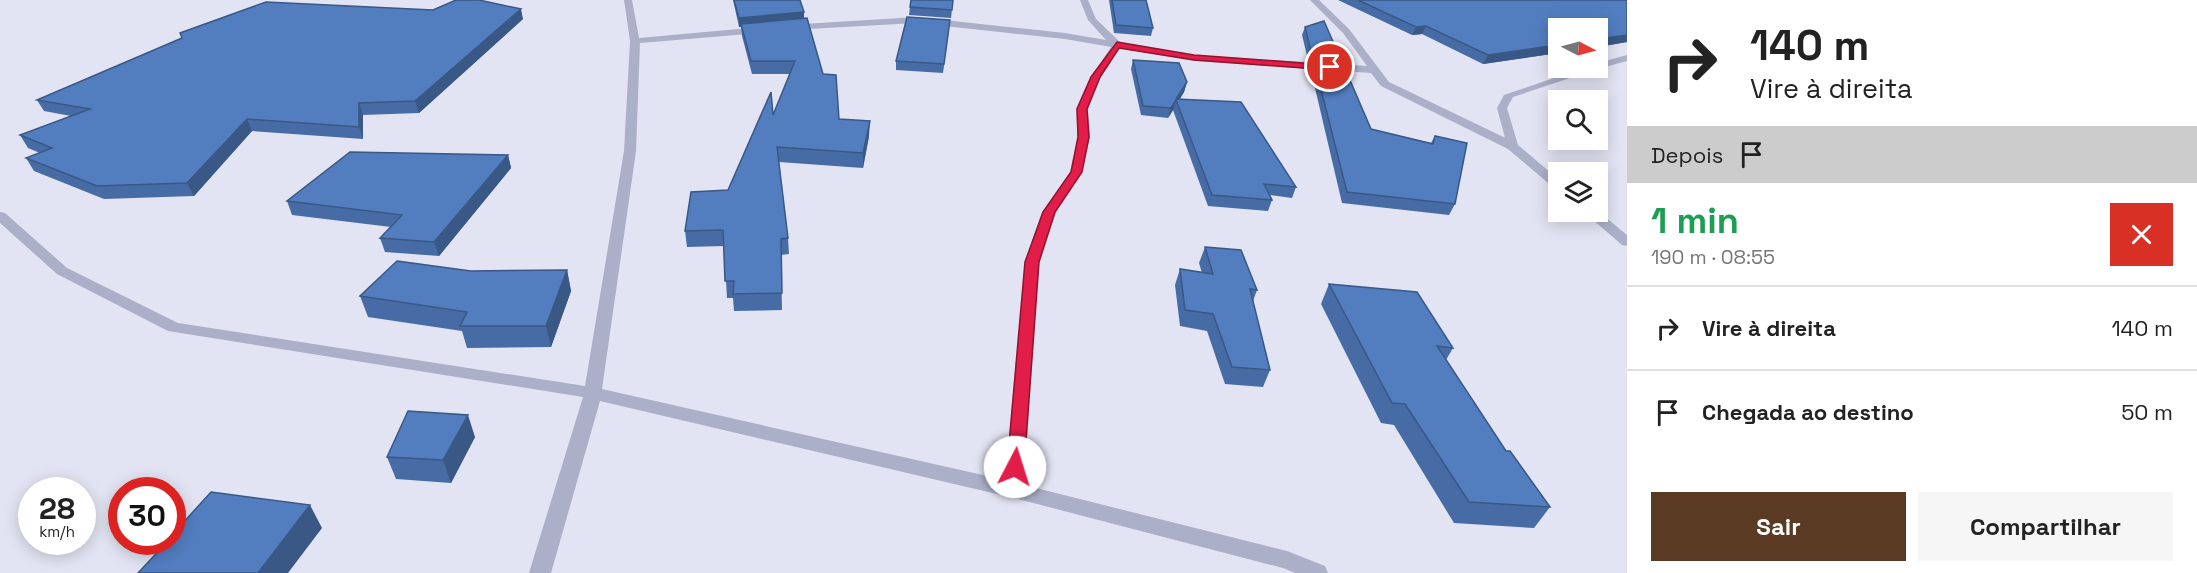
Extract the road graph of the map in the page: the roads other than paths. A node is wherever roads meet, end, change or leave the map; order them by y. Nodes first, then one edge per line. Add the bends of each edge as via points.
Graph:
1 (628, 0) edge
2 (1084, 0) edge
3 (1314, 0) edge
4 (780, 28) edge
5 (769, 29) edge
6 (635, 41) junction
7 (1117, 45) junction
8 (1627, 58) edge
9 (1608, 63) edge
10 (1377, 70) junction
11 (1561, 78) edge
12 (1512, 146) junction
13 (1548, 177) edge
14 (0, 216) edge
15 (1603, 222) edge
16 (1627, 242) edge
17 (593, 393) junction
18 (1014, 490) junction
19 (540, 573) edge
20 (1317, 573) edge

1 - 6 street
2 - 7 street via 1094,24
3 - 10 street via 1346,31
4 - 7 street via 916,20 996,26
5 - 6 street
6 - 17 street via 630,151
7 - 10 street via 1194,58
7 - 18 street via 1096,77 1082,109 1084,137 1076,172 1049,212 1032,262
8 - 9 street
10 - 12 street via 1385,84
11 - 12 street via 1509,95 1502,108
12 - 13 street
14 - 17 street via 62,271 174,327
15 - 16 street
17 - 18 street
17 - 19 street
18 - 20 street via 1287,560

